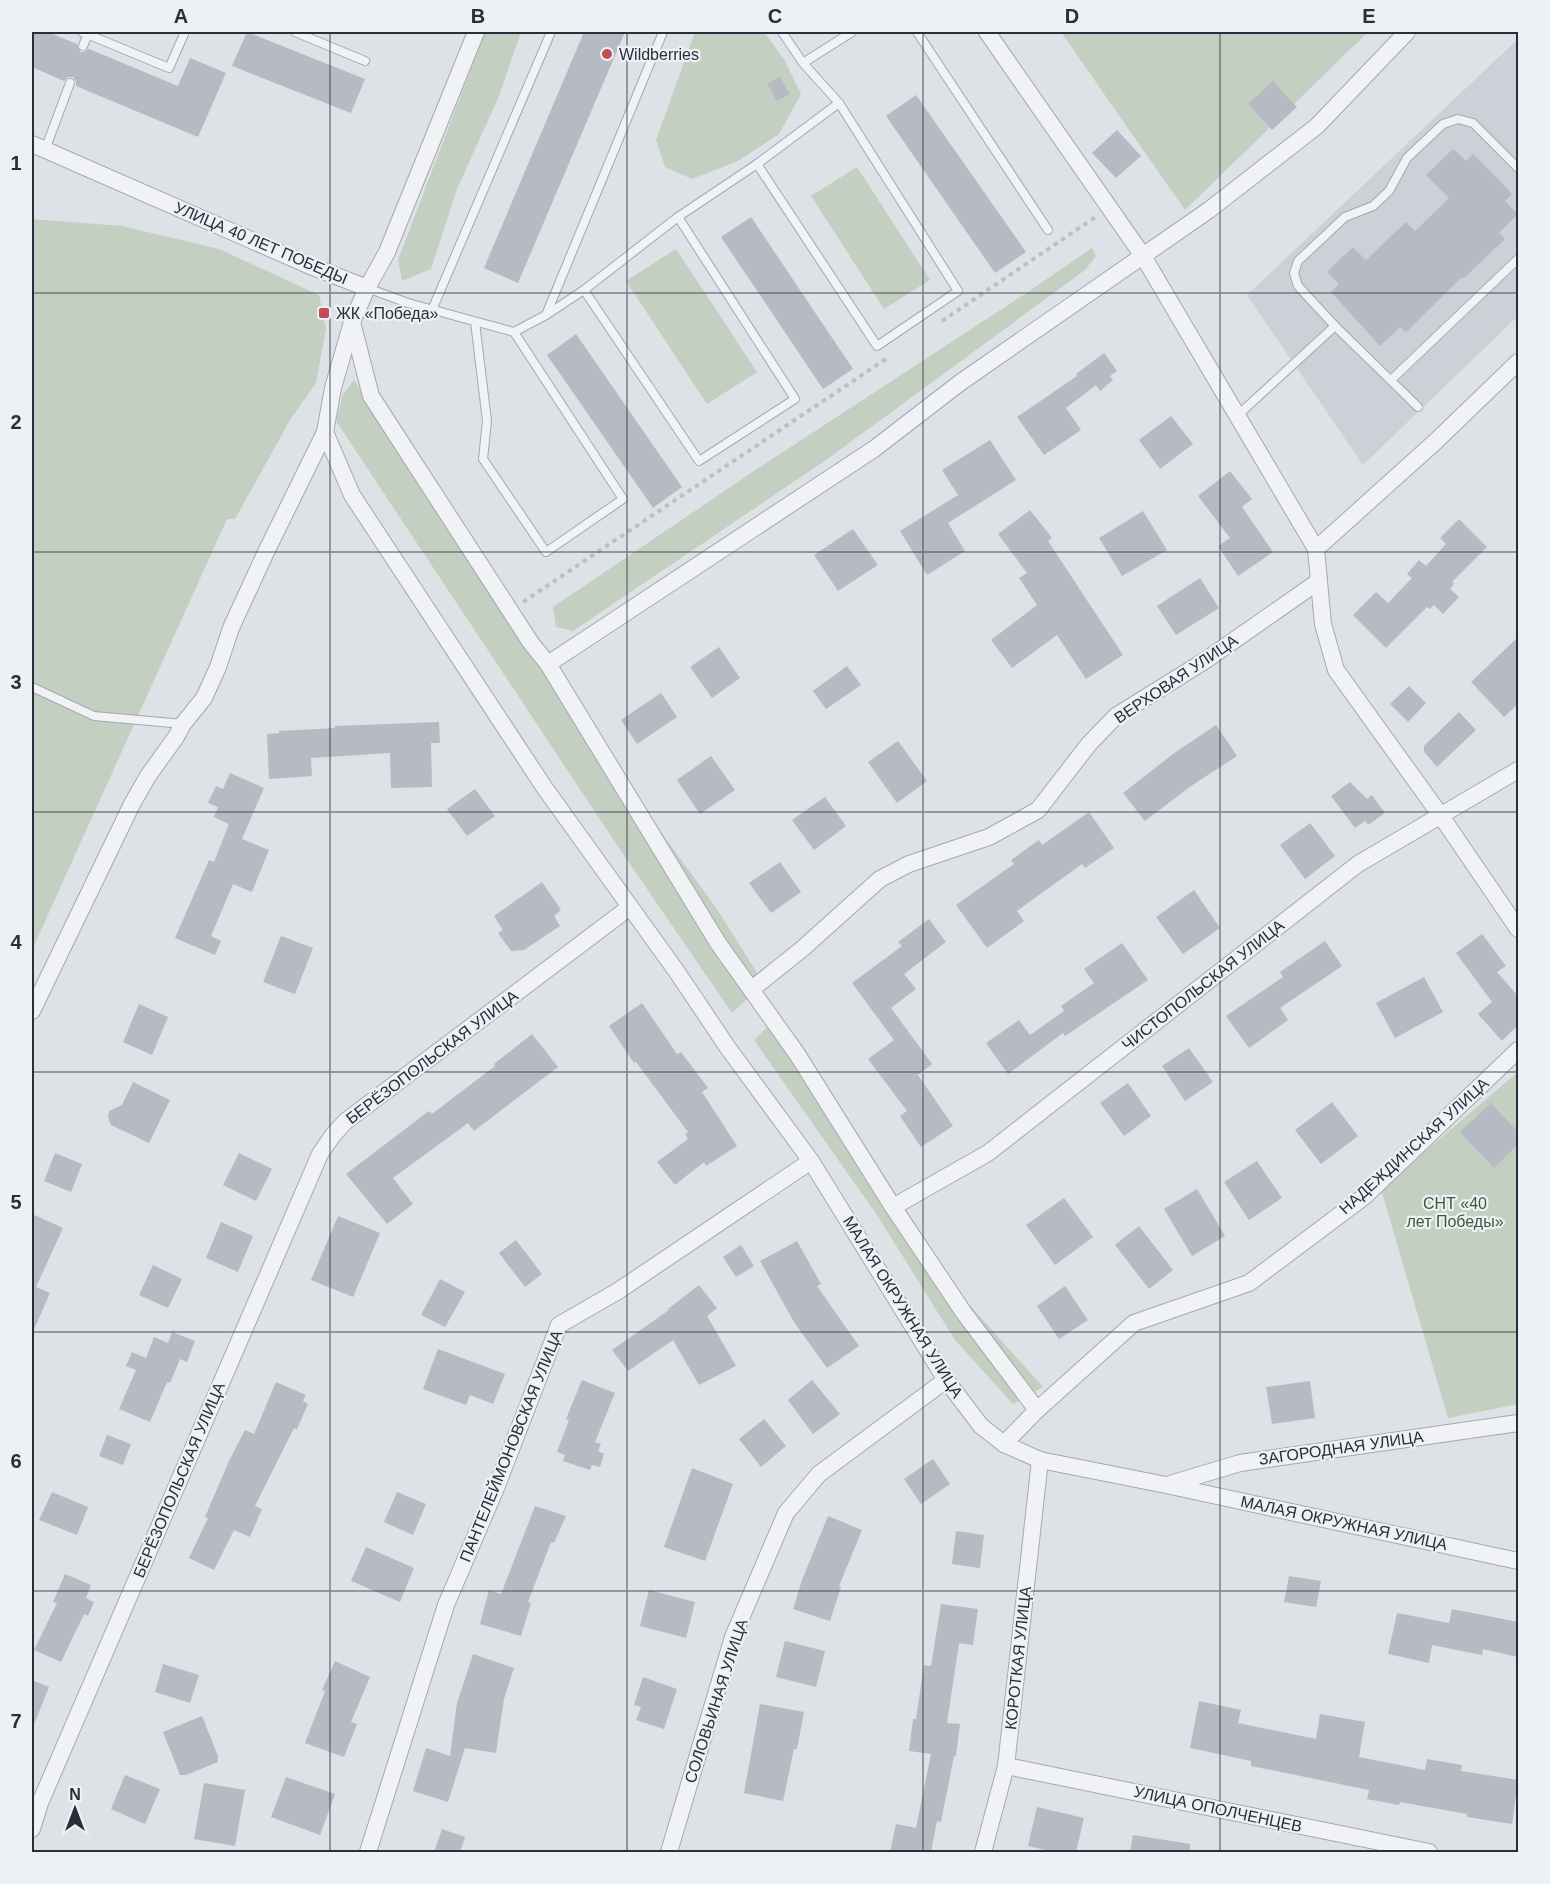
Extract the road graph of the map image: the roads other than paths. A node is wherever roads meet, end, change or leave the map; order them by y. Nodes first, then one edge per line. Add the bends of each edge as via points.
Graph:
1 (185, 32) edge
2 (295, 32) edge
3 (476, 32) edge
4 (551, 32) edge
5 (663, 32) edge
6 (782, 32) edge
7 (852, 32) edge
8 (917, 32) edge
9 (987, 32) edge
10 (1407, 32) edge
11 (85, 33) edge
12 (83, 46) dead end
13 (365, 61) dead end
14 (803, 63) junction
15 (70, 83) dead end
16 (839, 103) junction
17 (38, 147) edge
18 (758, 164) junction
19 (1518, 168) edge
20 (678, 217) junction
21 (1048, 230) dead end
22 (1143, 256) junction
23 (1518, 259) edge
24 (367, 288) junction
25 (584, 290) junction
26 (432, 310) junction
27 (546, 315) junction
28 (352, 322) junction
29 (475, 322) junction
30 (1335, 326) junction
31 (513, 332) junction
32 (1518, 362) edge
33 (1391, 380) junction
34 (1418, 407) dead end
35 (1237, 416) junction
36 (325, 432) junction
37 (1316, 549) junction
38 (1319, 581) junction
39 (548, 664) junction
40 (32, 687) edge
41 (183, 724) junction
42 (1518, 770) edge
43 (1441, 816) junction
44 (630, 907) junction
45 (1518, 929) edge
46 (752, 989) junction
47 (32, 1011) edge
48 (1518, 1050) edge
49 (811, 1161) junction
50 (893, 1207) junction
51 (946, 1380) junction
52 (1036, 1410) junction
53 (1518, 1423) edge
54 (1004, 1444) junction
55 (1040, 1460) junction
56 (1166, 1485) junction
57 (1518, 1561) edge
58 (1006, 1766) junction
59 (32, 1829) edge
60 (368, 1852) edge
61 (669, 1852) edge
62 (983, 1852) edge
63 (1429, 1852) edge

1 - 11 lane via 169,68
2 - 13 lane
3 - 24 street, УЛИЦА 40 ЛЕТ ПОБЕДЫ via 387,252
4 - 26 lane
5 - 27 lane
6 - 14 lane
7 - 14 lane
8 - 21 lane
9 - 22 street
10 - 22 street via 1317,126
11 - 12 lane
14 - 16 lane
15 - 17 lane
16 - 18 lane
16 - 18 lane via 958,291 877,346
17 - 24 street, УЛИЦА 40 ЛЕТ ПОБЕДЫ
18 - 20 lane
19 - 30 lane via 1473,123 1458,119 1443,124 1407,158 1389,191 1373,206 1345,217 1298,261 1294,273 1298,286
20 - 25 lane
20 - 25 lane via 795,399 699,461
22 - 35 street
22 - 39 street via 961,382 874,449
23 - 33 lane
24 - 26 lane
24 - 28 street
25 - 27 lane
26 - 29 lane
27 - 31 lane
28 - 36 street
28 - 39 street via 371,396
29 - 31 lane
29 - 31 lane via 487,422 483,459 546,552 623,499
30 - 33 lane
30 - 35 lane
32 - 37 street
33 - 34 lane
35 - 37 street
36 - 41 street via 231,628 204,698
36 - 44 street via 352,495 544,787
37 - 38 street
38 - 43 street via 1323,624 1336,670
38 - 46 street, ВЕРХОВАЯ УЛИЦА via 1206,660 1116,716 1038,810 989,837 909,864 880,879 802,950
39 - 46 street via 693,905
40 - 41 lane via 94,716
41 - 47 street via 132,804
42 - 43 street, ЧИСТОПОЛЬСКАЯ УЛИЦА
43 - 45 street
43 - 50 street, ЧИСТОПОЛЬСКАЯ УЛИЦА via 1358,864 988,1153
44 - 49 street, МАЛАЯ ОКРУЖНАЯ УЛИЦА
44 - 59 street, БЕРЁЗОПОЛЬСКАЯ УЛИЦА via 346,1121 320,1154
46 - 50 street
48 - 52 street, НАДЕЖДИНСКАЯ УЛИЦА via 1365,1196 1249,1283 1134,1323
49 - 51 street, МАЛАЯ ОКРУЖНАЯ УЛИЦА
49 - 60 street, ПАНТЕЛЕЙМОНОВСКАЯ УЛИЦА via 618,1291 560,1325 446,1605
50 - 52 street via 964,1313
51 - 54 street, МАЛАЯ ОКРУЖНАЯ УЛИЦА via 981,1426
51 - 61 street, СОЛОВЬИНАЯ УЛИЦА via 819,1474 786,1513 733,1637
52 - 54 street, НАДЕЖДИНСКАЯ УЛИЦА
53 - 56 street, ЗАГОРОДНАЯ УЛИЦА via 1240,1463
54 - 55 street, МАЛАЯ ОКРУЖНАЯ УЛИЦА
55 - 56 street, МАЛАЯ ОКРУЖНАЯ УЛИЦА
55 - 58 street, КОРОТКАЯ УЛИЦА
56 - 57 street, МАЛАЯ ОКРУЖНАЯ УЛИЦА
58 - 62 street, КОРОТКАЯ УЛИЦА
58 - 63 street, УЛИЦА ОПОЛЧЕНЦЕВ

